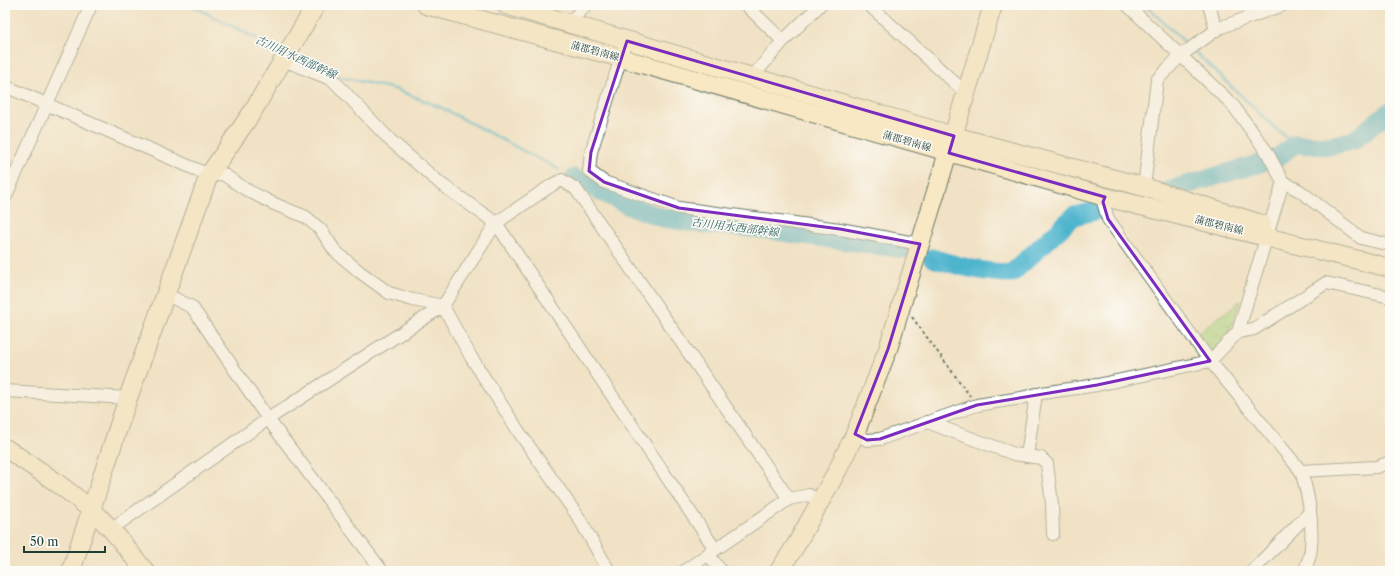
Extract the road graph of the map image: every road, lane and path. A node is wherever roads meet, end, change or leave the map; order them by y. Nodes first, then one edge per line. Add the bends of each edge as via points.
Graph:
1 (91, 5) edge
2 (316, 5) edge
3 (426, 5) edge
4 (506, 5) edge
5 (586, 5) edge
6 (746, 5) edge
7 (820, 5) edge
8 (869, 5) edge
9 (993, 5) edge
10 (1127, 5) edge
11 (1208, 5) edge
12 (1283, 5) edge
13 (570, 23) junction
14 (1216, 30) junction
15 (627, 41) junction
16 (783, 42) junction
17 (1183, 54) junction
18 (621, 58) junction
19 (284, 59) junction
20 (753, 76) junction
21 (5, 86) edge
22 (966, 93) junction
23 (47, 105) junction
24 (954, 136) junction
25 (949, 153) junction
26 (209, 175) junction
27 (1283, 182) junction
28 (1144, 187) junction
29 (1105, 197) junction
30 (5, 198) edge
31 (496, 223) junction
32 (1268, 232) junction
33 (1387, 241) edge
34 (920, 244) junction
35 (1390, 261) edge
36 (1390, 268) edge
37 (165, 294) junction
38 (1390, 297) edge
39 (902, 304) junction
40 (443, 306) junction
41 (1238, 332) junction
42 (1210, 361) junction
43 (5, 391) edge
44 (1036, 394) junction
45 (128, 398) junction
46 (977, 405) junction
47 (268, 419) junction
48 (927, 422) junction
49 (855, 434) junction
50 (5, 448) edge
51 (1027, 456) junction
52 (1390, 462) edge
53 (1301, 471) junction
54 (789, 499) junction
55 (820, 501) junction
56 (91, 510) junction
57 (1310, 512) junction
58 (111, 529) junction
59 (1053, 534) dead end
60 (711, 551) junction
61 (71, 571) edge
62 (145, 571) edge
63 (382, 571) edge
64 (609, 571) edge
65 (684, 571) edge
66 (721, 571) edge
67 (779, 571) edge
68 (1252, 571) edge
69 (1305, 571) edge

1 - 23 street
2 - 19 main road
3 - 18 main road, 蒲郡碧南線
4 - 13 main road, 蒲郡碧南線
5 - 13 street
6 - 16 street
7 - 16 street
8 - 22 street
9 - 22 main road
10 - 17 street
11 - 14 street
12 - 14 street
13 - 15 main road, 蒲郡碧南線
14 - 17 street
15 - 18 street
15 - 20 main road, 蒲郡碧南線
16 - 20 street
17 - 27 street via 1232,104 1266,152
17 - 28 street via 1157,80
18 - 25 main road, 蒲郡碧南線
18 - 34 street via 591,152 589,171 604,182 679,208 840,228
19 - 26 main road via 251,114
19 - 31 street via 333,80 390,140 441,184
20 - 24 main road, 蒲郡碧南線
21 - 23 street
22 - 24 main road
23 - 26 street
23 - 30 street
24 - 25 main road
24 - 28 main road, 蒲郡碧南線
25 - 29 main road, 蒲郡碧南線
25 - 34 main road
26 - 37 main road
26 - 40 street via 222,174 244,189 306,217 321,230 335,251 389,293
27 - 32 street
27 - 33 street via 1300,191 1361,238
28 - 32 main road, 蒲郡碧南線
29 - 32 main road, 蒲郡碧南線
29 - 42 street via 1103,202 1108,219
31 - 40 street
31 - 54 street via 562,180 576,188
31 - 60 street
32 - 35 main road, 蒲郡碧南線
32 - 36 main road, 蒲郡碧南線
32 - 41 street
34 - 39 main road
37 - 45 main road
37 - 47 street via 192,307
38 - 41 street via 1326,282 1254,329
39 - 46 path
39 - 49 main road
40 - 47 street
40 - 64 street via 471,357 579,518
41 - 42 street
42 - 44 street via 1096,386
42 - 53 street
43 - 45 street
44 - 46 street
44 - 51 street
45 - 56 main road
46 - 48 street
47 - 58 street
47 - 63 street
48 - 49 street via 880,439 867,440
48 - 51 street via 1014,454
49 - 55 main road
50 - 56 main road via 42,471
51 - 59 street via 1041,458 1047,464
52 - 53 street via 1377,467
53 - 57 street via 1308,493
54 - 55 street via 809,495
54 - 60 street
55 - 67 main road
56 - 58 main road
56 - 61 main road
57 - 68 street
57 - 69 street via 1311,548
58 - 62 main road
60 - 65 street
60 - 66 street

